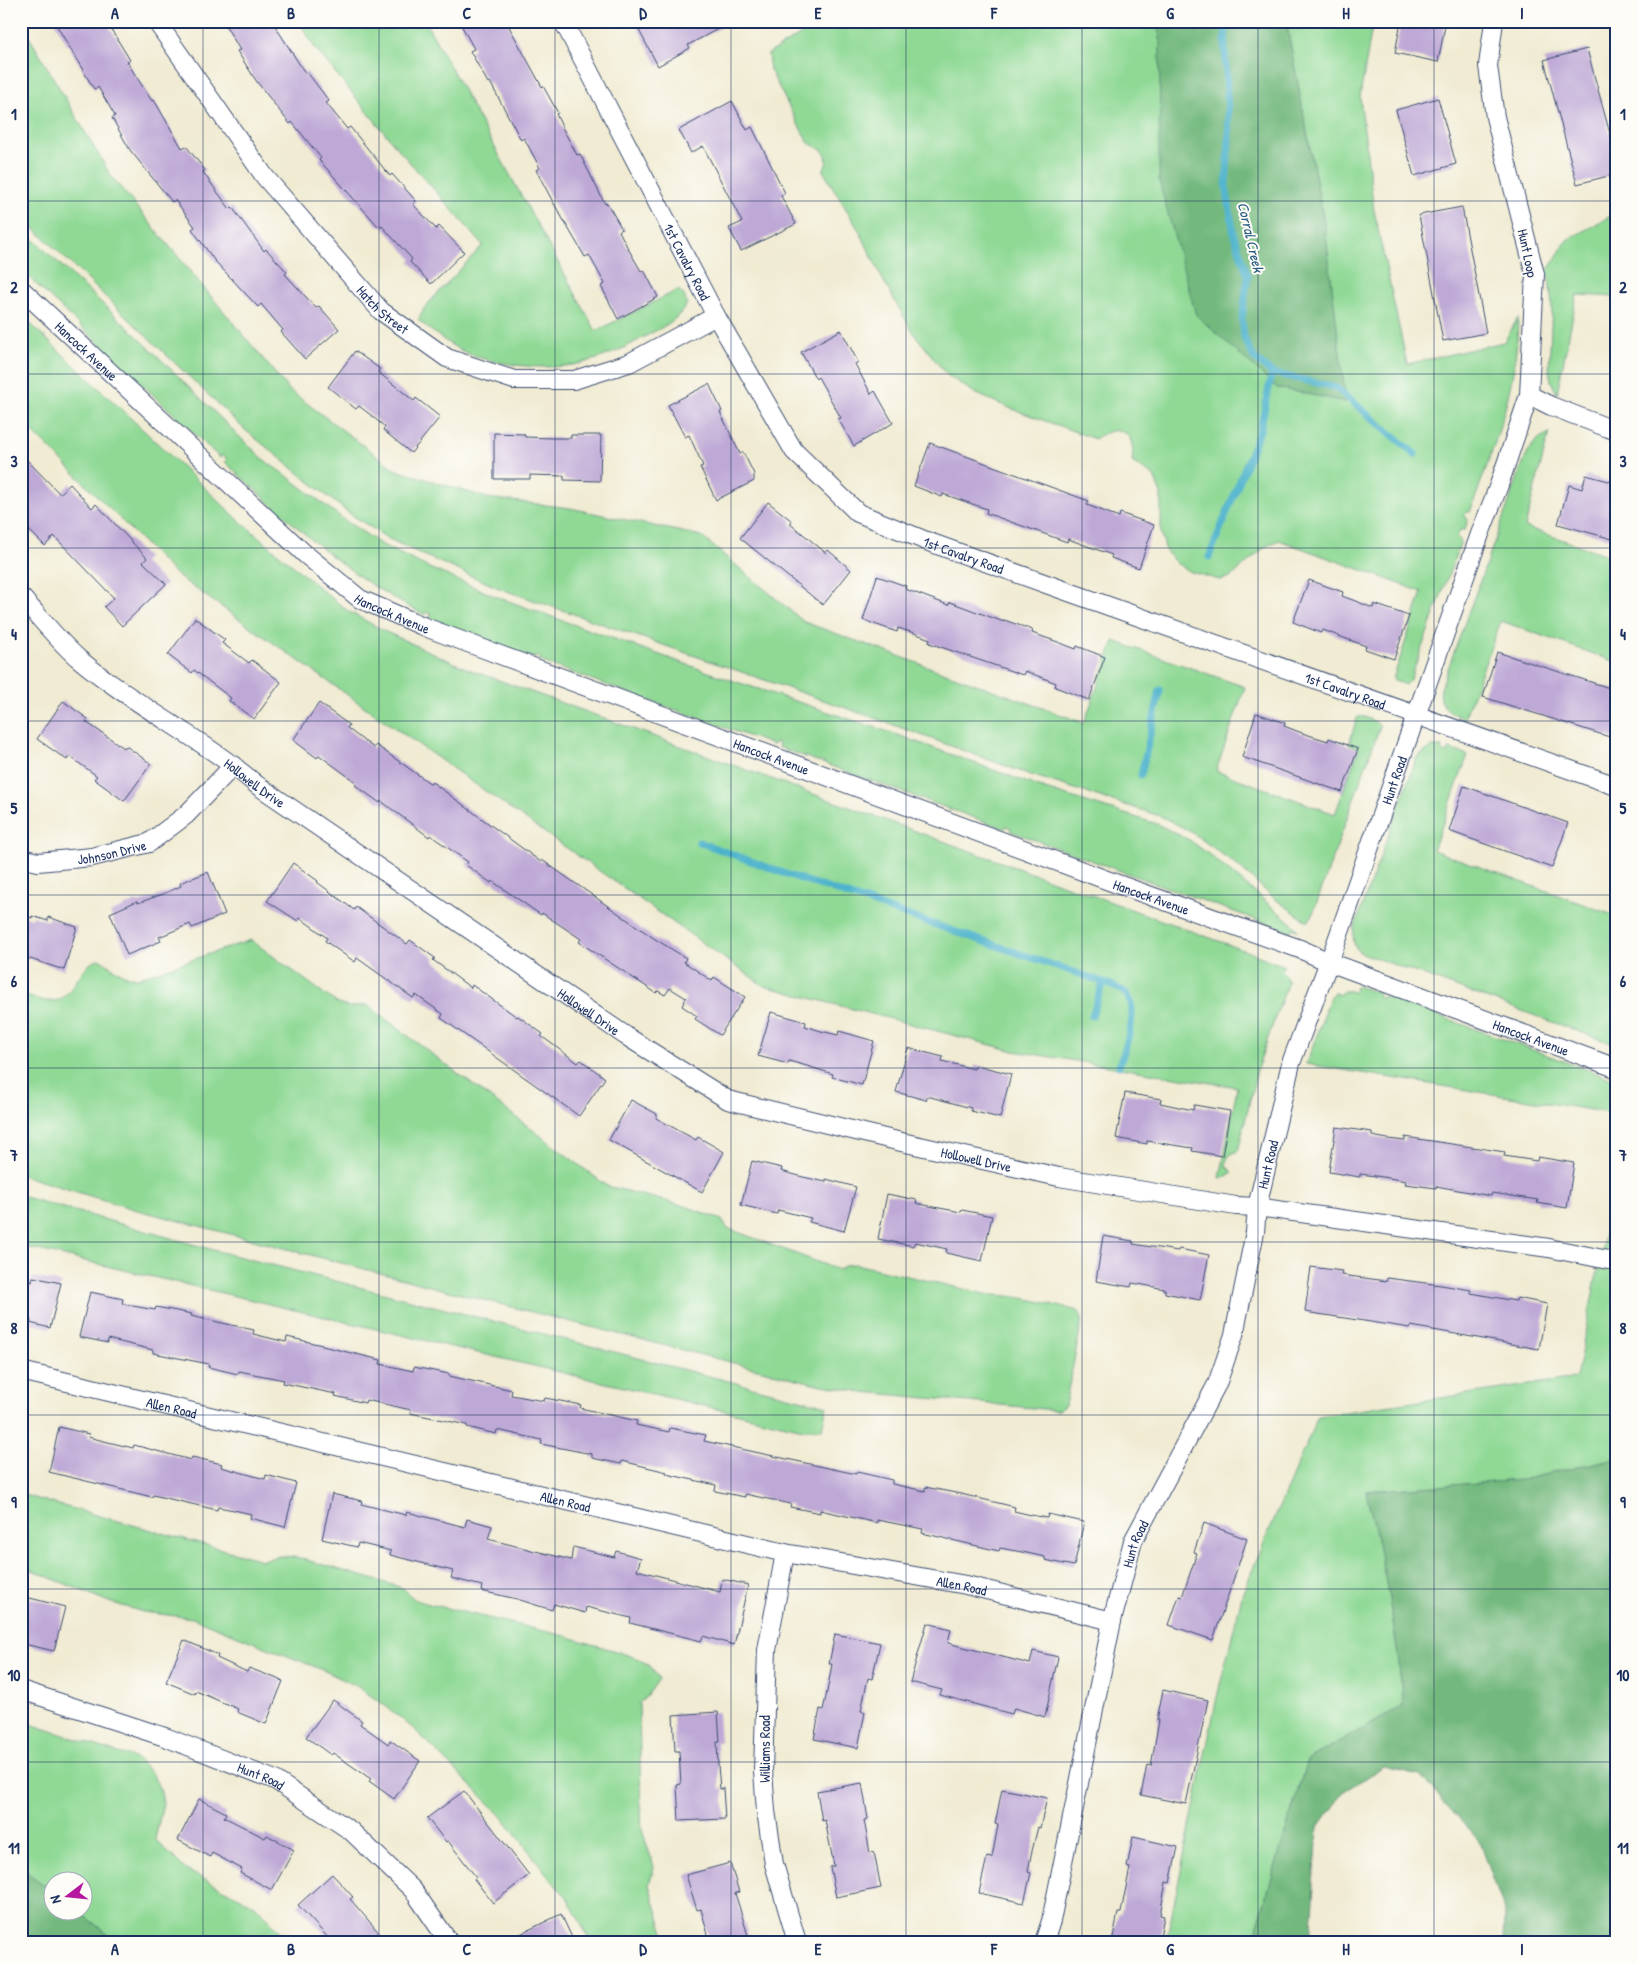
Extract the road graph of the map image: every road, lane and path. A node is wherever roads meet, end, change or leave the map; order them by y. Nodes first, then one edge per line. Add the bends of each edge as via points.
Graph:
1 (156, 21) edge
2 (563, 21) edge
3 (1494, 21) edge
4 (21, 289) edge
5 (716, 316) junction
6 (1529, 395) junction
7 (1616, 431) edge
8 (21, 597) edge
9 (1416, 716) junction
10 (234, 766) junction
11 (1616, 786) edge
12 (21, 858) edge
13 (1329, 962) junction
14 (1616, 1068) edge
15 (1257, 1207) junction
16 (1608, 1260) dead end
17 (21, 1371) edge
18 (785, 1554) junction
19 (1112, 1621) junction
20 (21, 1690) edge
21 (449, 1942) edge
22 (797, 1942) edge
23 (1044, 1942) edge

1 - 5 street, Hatch Street via 265,177 381,311 447,358 514,380 574,380 629,363
2 - 5 street, 1st Cavalry Road
3 - 6 street, Hunt Loop via 1488,66 1495,117 1535,274
4 - 13 street, Hancock Avenue via 305,554 360,599 459,640
5 - 9 street, 1st Cavalry Road via 794,451 858,513
6 - 7 street
6 - 9 street, Hunt Road
8 - 10 street, Hollowell Drive via 78,658 160,718
9 - 11 street, 1st Cavalry Road
9 - 13 street, Hunt Road
10 - 12 street, Johnson Drive via 186,815 149,843 92,857 38,862
10 - 15 street, Hollowell Drive via 257,785 626,1036 728,1100 1059,1177
13 - 14 street, Hancock Avenue
13 - 15 street, Hunt Road via 1292,1063
15 - 16 street, Hollowell Drive via 1549,1248
15 - 19 street, Hunt Road via 1234,1334 1217,1384 1133,1541
17 - 18 street, Allen Road
18 - 19 street, Allen Road via 966,1585
18 - 22 street, Williams Road via 767,1650 763,1771 774,1864
19 - 23 street, Hunt Road
20 - 21 street, Hunt Road via 165,1737 275,1780 351,1831 413,1890

